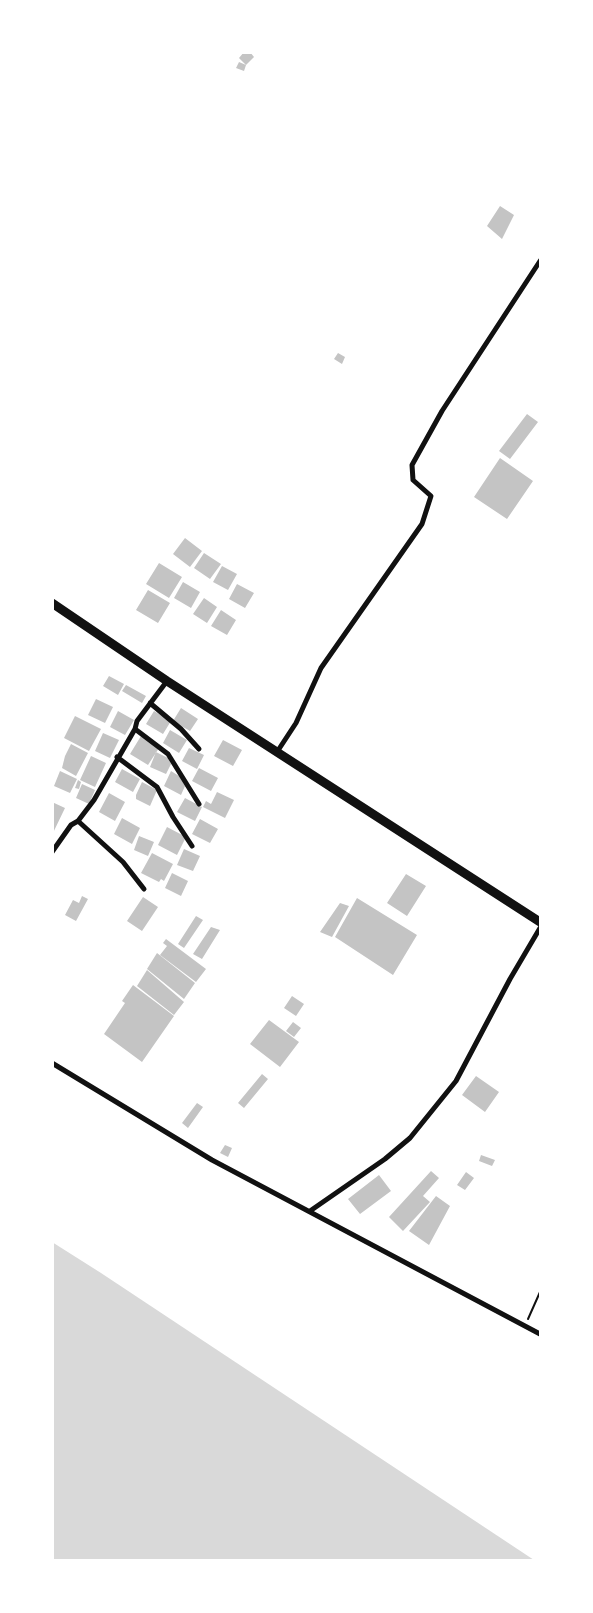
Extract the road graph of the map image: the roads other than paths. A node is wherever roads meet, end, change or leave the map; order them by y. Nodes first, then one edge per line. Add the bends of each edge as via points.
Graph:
1 (540, 261) edge
2 (52, 603) edge
3 (168, 681) junction
4 (150, 703) junction
5 (135, 729) junction
6 (199, 749) dead end
7 (277, 752) junction
8 (117, 757) junction
9 (199, 804) dead end
10 (78, 821) junction
11 (192, 846) dead end
12 (52, 852) edge
13 (144, 889) dead end
14 (540, 922) edge
15 (540, 928) edge
16 (52, 1063) edge
17 (310, 1211) junction
18 (540, 1334) edge

1 - 7 street via 442,411 412,465 413,480 431,496 422,524 321,668 296,723
2 - 3 main road
3 - 4 street
3 - 7 main road
4 - 5 street
4 - 6 street via 182,729
5 - 8 street
5 - 9 street via 168,754
7 - 14 main road
8 - 10 street via 94,800
8 - 11 street via 157,787
10 - 12 street via 71,825
10 - 13 street via 123,862
15 - 17 street via 456,1081 410,1138
16 - 17 street via 212,1160
17 - 18 street

